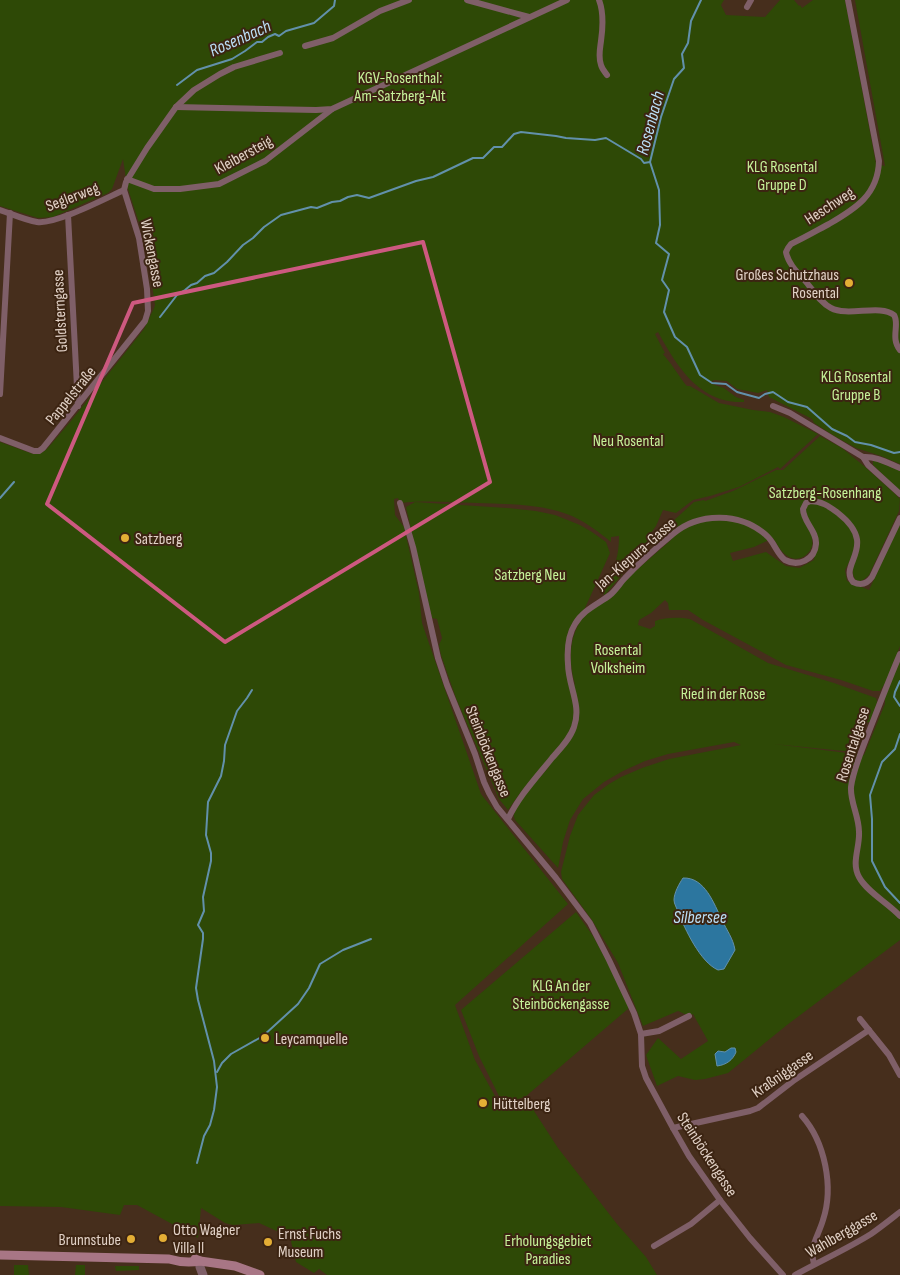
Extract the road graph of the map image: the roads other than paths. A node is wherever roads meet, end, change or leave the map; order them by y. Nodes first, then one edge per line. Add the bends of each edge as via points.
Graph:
1 (410, 0) edge
2 (467, 0) edge
3 (567, 0) edge
4 (599, 0) edge
5 (751, 0) edge
6 (848, 0) edge
7 (747, 8) dead end
8 (529, 17) junction
9 (306, 46) dead end
10 (280, 53) dead end
11 (607, 75) dead end
12 (176, 107) junction
13 (332, 109) junction
14 (127, 180) junction
15 (124, 190) junction
16 (0, 210) edge
17 (10, 213) junction
18 (68, 215) junction
19 (146, 321) joint
20 (900, 350) edge
21 (0, 394) edge
22 (78, 406) junction
23 (773, 406) dead end
24 (0, 438) edge
25 (863, 457) junction
26 (900, 468) edge
27 (900, 494) edge
28 (400, 503) dead end
29 (900, 518) edge
30 (900, 654) edge
31 (508, 819) junction
32 (900, 916) edge
33 (689, 1016) dead end
34 (860, 1019) dead end
35 (869, 1030) junction
36 (641, 1034) junction
37 (900, 1075) edge
38 (802, 1116) dead end
39 (673, 1128) junction
40 (720, 1200) junction
41 (900, 1212) edge
42 (654, 1246) dead end
43 (0, 1255) edge
44 (200, 1261) junction
45 (814, 1264) junction
46 (203, 1275) edge
47 (260, 1275) edge
48 (783, 1275) edge
49 (794, 1275) edge

1 - 9 street via 380,11 333,38
2 - 8 street
3 - 8 street
4 - 11 street via 603,20 600,63
5 - 7 street
6 - 20 street, Heschweg via 879,161 877,175 867,196 854,209 791,244 786,252 797,272 830,308 888,312 897,317 896,343
8 - 13 street
10 - 12 street via 220,74 194,90
12 - 13 street
12 - 14 street
13 - 14 street, Kleibersteig via 265,161 219,184 180,190 154,189
14 - 15 street
15 - 18 street, Seglerweg
15 - 19 street, Wickengasse via 139,238 145,272
16 - 17 street, Seglerweg
17 - 18 street, Seglerweg via 38,222
17 - 21 street
18 - 22 street, Goldsterngasse
19 - 22 street, Pappelstraße
22 - 24 street, Pappelstraße via 48,444 38,451
23 - 25 street
25 - 26 street via 880,459
25 - 27 street
28 - 31 street, Steinböckengasse via 441,668 484,784
29 - 31 street, Jan-Kiepura-Gasse via 872,577 862,584 853,582 849,574 858,548 855,532 843,517 819,502 810,501 803,509 816,545 812,556 801,562 784,559 766,535 746,523 731,519 702,520 674,533 611,594 582,614 575,623 570,637 568,664 576,704 574,727
30 - 32 street, Rosentalgasse via 854,771 851,795 860,830 855,864 858,874 864,884
31 - 36 street, Steinböckengasse via 590,923 628,997
33 - 36 street via 659,1031
34 - 35 street
35 - 37 street
35 - 39 street, Kraßniggasse via 758,1108
36 - 39 street, Steinböckengasse via 644,1072
38 - 45 street via 813,1130 825,1164 828,1186 824,1218 811,1254
39 - 40 street, Steinböckengasse
40 - 42 street via 691,1224
40 - 48 street, Steinböckengasse
41 - 45 street, Wahlberggasse via 872,1233
43 - 44 main road
44 - 46 street
44 - 47 main road via 234,1266
45 - 49 street, Wahlberggasse

